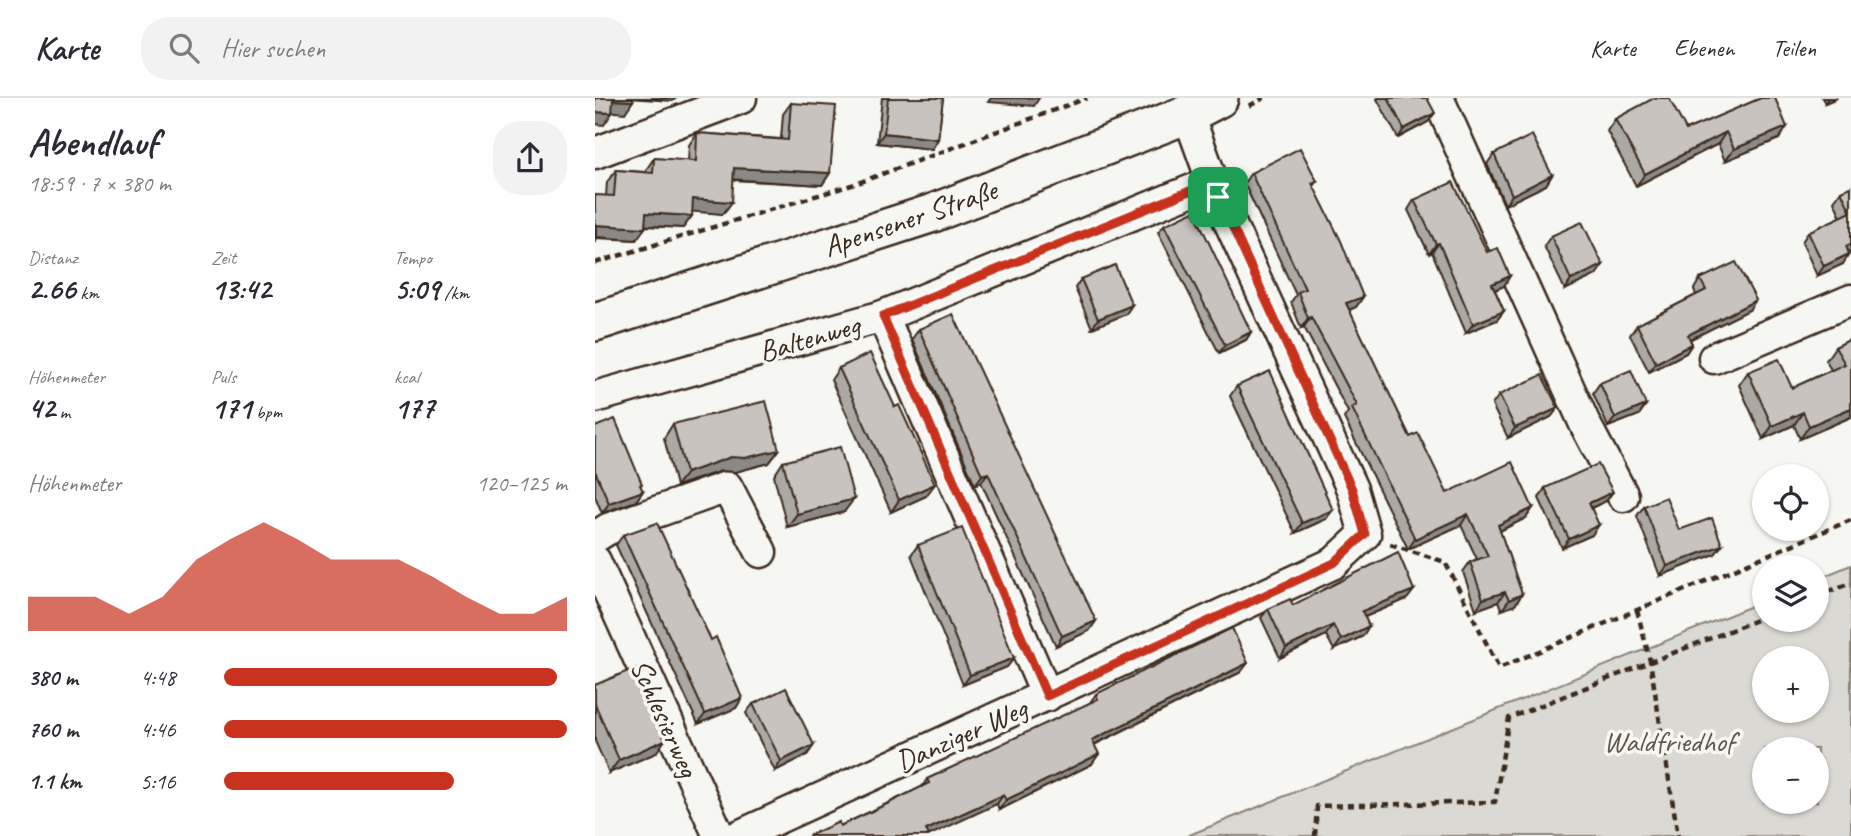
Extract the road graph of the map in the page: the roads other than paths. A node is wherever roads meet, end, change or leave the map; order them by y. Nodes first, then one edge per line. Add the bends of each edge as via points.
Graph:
1 (741, 98) edge
2 (1438, 98) edge
3 (1204, 106) edge
4 (595, 153) edge
5 (1212, 182) junction
6 (1851, 300) edge
7 (883, 316) junction
8 (595, 322) edge
9 (1714, 358) dead end
10 (595, 397) edge
11 (1623, 496) dead end
12 (595, 537) edge
13 (761, 552) dead end
14 (595, 561) edge
15 (1047, 696) junction
16 (719, 836) edge
17 (739, 836) edge

1 - 4 street
2 - 11 street via 1585,425
3 - 5 street
3 - 8 main road, Apensener Straße via 933,213
5 - 7 street, Baltenweg
5 - 15 street, Danziger Weg via 1352,489 1365,534 1334,563
6 - 9 street
7 - 10 street, Baltenweg
7 - 15 street
12 - 13 street via 727,487
14 - 16 street, Schlesierweg
15 - 17 street, Danziger Weg

